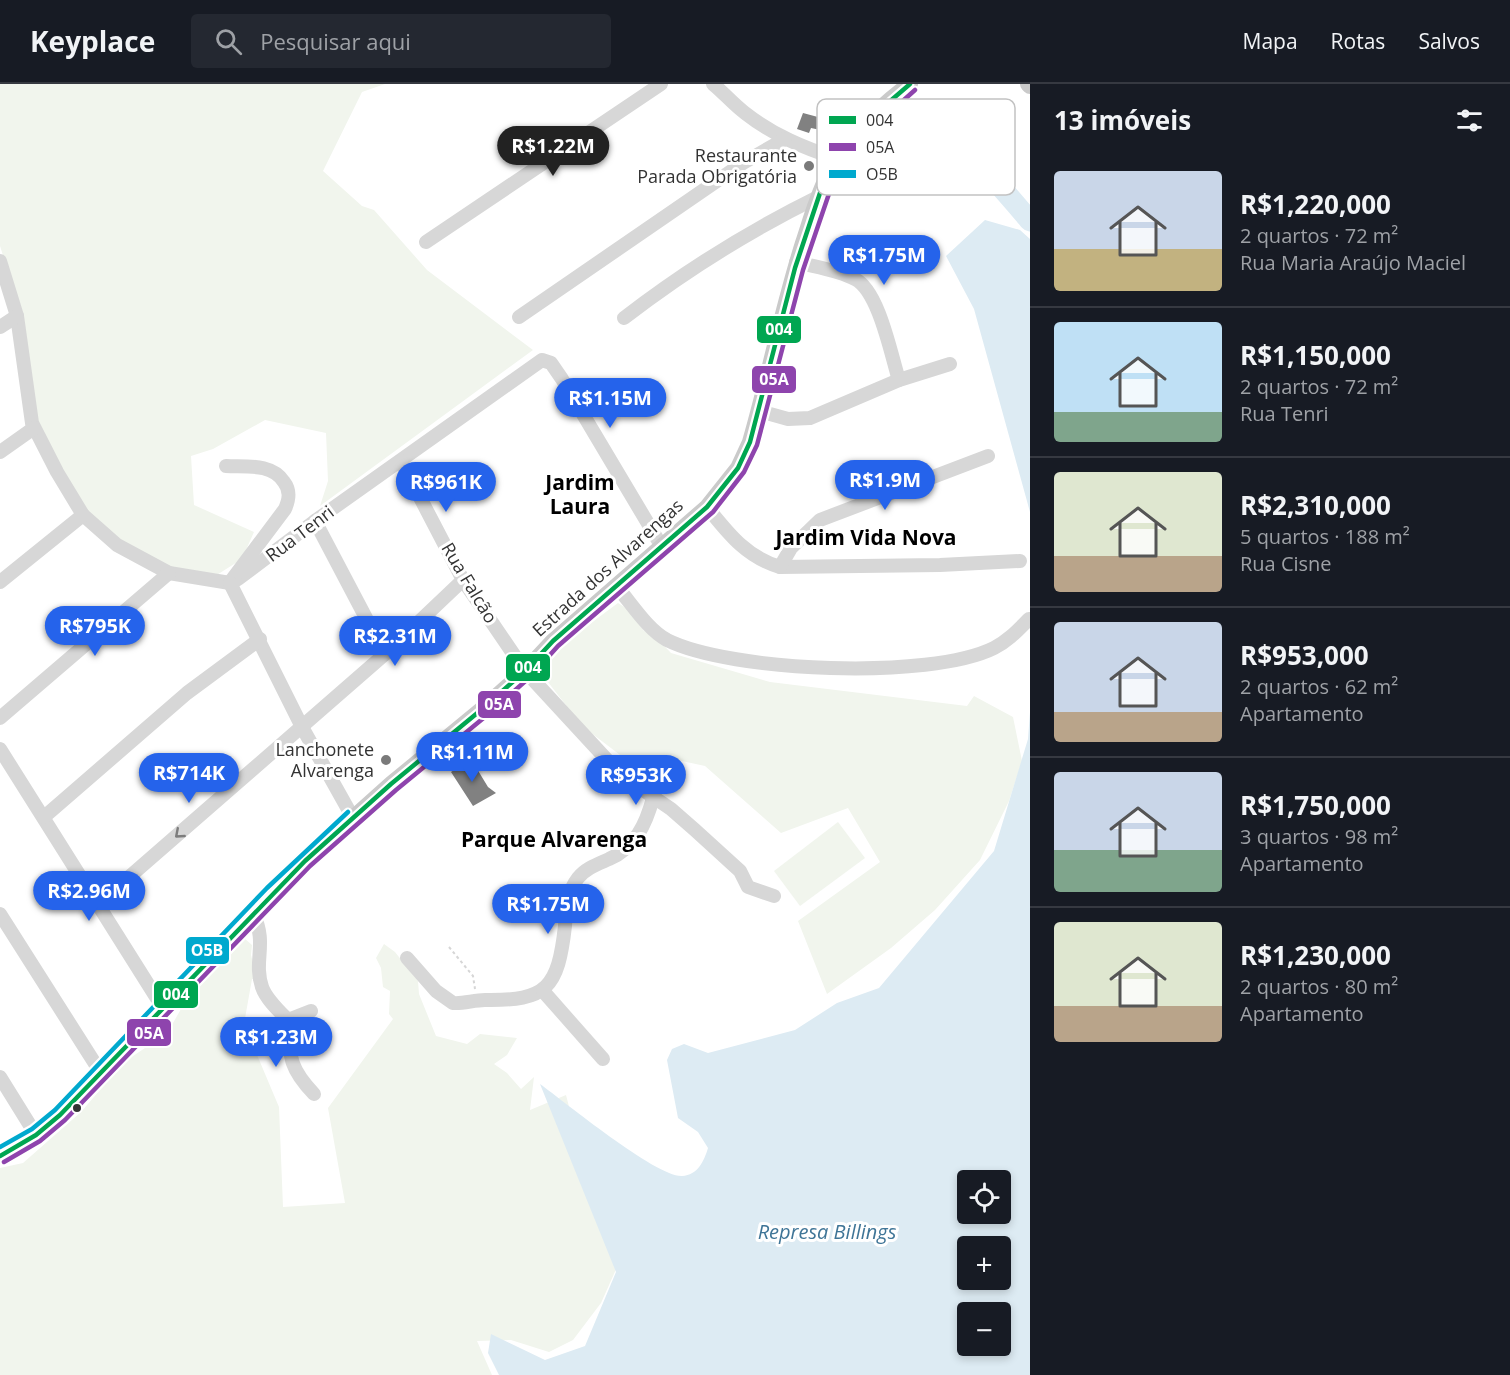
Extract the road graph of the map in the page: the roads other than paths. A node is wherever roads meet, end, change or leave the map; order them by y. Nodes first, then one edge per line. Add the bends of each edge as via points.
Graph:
1 (661, 84) edge
2 (910, 84) edge
3 (716, 85) edge
4 (893, 91) edge
5 (785, 139) junction
6 (817, 151) edge
7 (818, 197) joint
8 (426, 242) dead end
9 (0, 261) edge
10 (796, 262) junction
11 (17, 316) junction
12 (519, 317) dead end
13 (624, 318) dead end
14 (0, 327) edge
15 (950, 364) dead end
16 (899, 380) junction
17 (759, 411) junction
18 (34, 428) junction
19 (0, 452) edge
20 (988, 456) dead end
21 (401, 460) junction
22 (226, 466) dead end
23 (707, 507) junction
24 (83, 515) junction
25 (315, 521) junction
26 (662, 547) junction
27 (1020, 561) dead end
28 (780, 567) junction
29 (170, 573) junction
30 (463, 580) junction
31 (0, 582) edge
32 (230, 583) junction
33 (617, 587) junction
34 (1029, 619) edge
35 (260, 639) junction
36 (385, 654) junction
37 (525, 671) junction
38 (0, 718) edge
39 (302, 727) junction
40 (0, 749) edge
41 (653, 798) junction
42 (44, 817) junction
43 (353, 818) junction
44 (774, 896) dead end
45 (97, 905) junction
46 (253, 913) junction
47 (0, 914) edge
48 (406, 957) dead end
49 (543, 991) junction
50 (162, 1008) junction
51 (311, 1011) dead end
52 (288, 1020) junction
53 (603, 1059) dead end
54 (101, 1073) junction
55 (0, 1077) edge
56 (314, 1094) dead end
57 (36, 1135) junction
58 (0, 1156) edge

1 - 8 street
2 - 4 main road, Estrada dos Alvarengas
3 - 5 street via 744,112
5 - 6 street
5 - 12 street via 743,163
7 - 10 main road, Estrada dos Alvarengas
7 - 13 street via 740,237
9 - 11 street
10 - 16 street via 848,276 865,286 878,310
10 - 17 main road, Estrada dos Alvarengas
11 - 14 street
11 - 18 street
15 - 16 street
16 - 17 street via 803,420
17 - 23 main road, Estrada dos Alvarengas via 738,468
18 - 19 street
18 - 24 street
20 - 28 street via 820,520 801,536
21 - 25 street, Rua Tenri
21 - 26 street, Rua Tenri via 535,363 546,361 562,379
21 - 30 street, Rua Falcão
22 - 32 street via 269,468 280,474 289,499
23 - 26 main road, Estrada dos Alvarengas
23 - 28 street via 747,552
24 - 29 street via 117,545
24 - 31 street
25 - 32 street, Rua Tenri
25 - 36 street
26 - 33 main road, Estrada dos Alvarengas
27 - 28 street
29 - 32 street
29 - 38 street
30 - 36 street
30 - 37 street, Rua Falcão
32 - 35 street
33 - 34 street via 666,639 700,651 807,668 914,666 957,660 994,648
33 - 37 main road, Estrada dos Alvarengas via 553,641
35 - 39 street
35 - 42 street via 187,693
36 - 39 street
37 - 41 street, Rua Falcão via 621,776
37 - 43 main road, Estrada dos Alvarengas
39 - 43 street
39 -> 45 street
40 - 42 street
41 - 44 street, Rua Falcão via 671,809 740,871 748,887
41 - 49 street via 637,838 626,849 588,869 573,886 557,969
42 - 45 street
43 - 46 main road, Estrada dos Alvarengas
45 - 50 street
46 - 50 main road, Estrada dos Alvarengas
46 - 52 street via 261,934 261,985
47 - 54 street
48 - 49 street via 436,991 457,1004 528,997
49 - 53 street
50 - 54 main road, Estrada dos Alvarengas
51 - 52 street
52 - 56 street via 292,1065 298,1078
54 - 57 main road, Estrada dos Alvarengas
55 - 57 street
57 - 58 main road, Estrada dos Alvarengas

